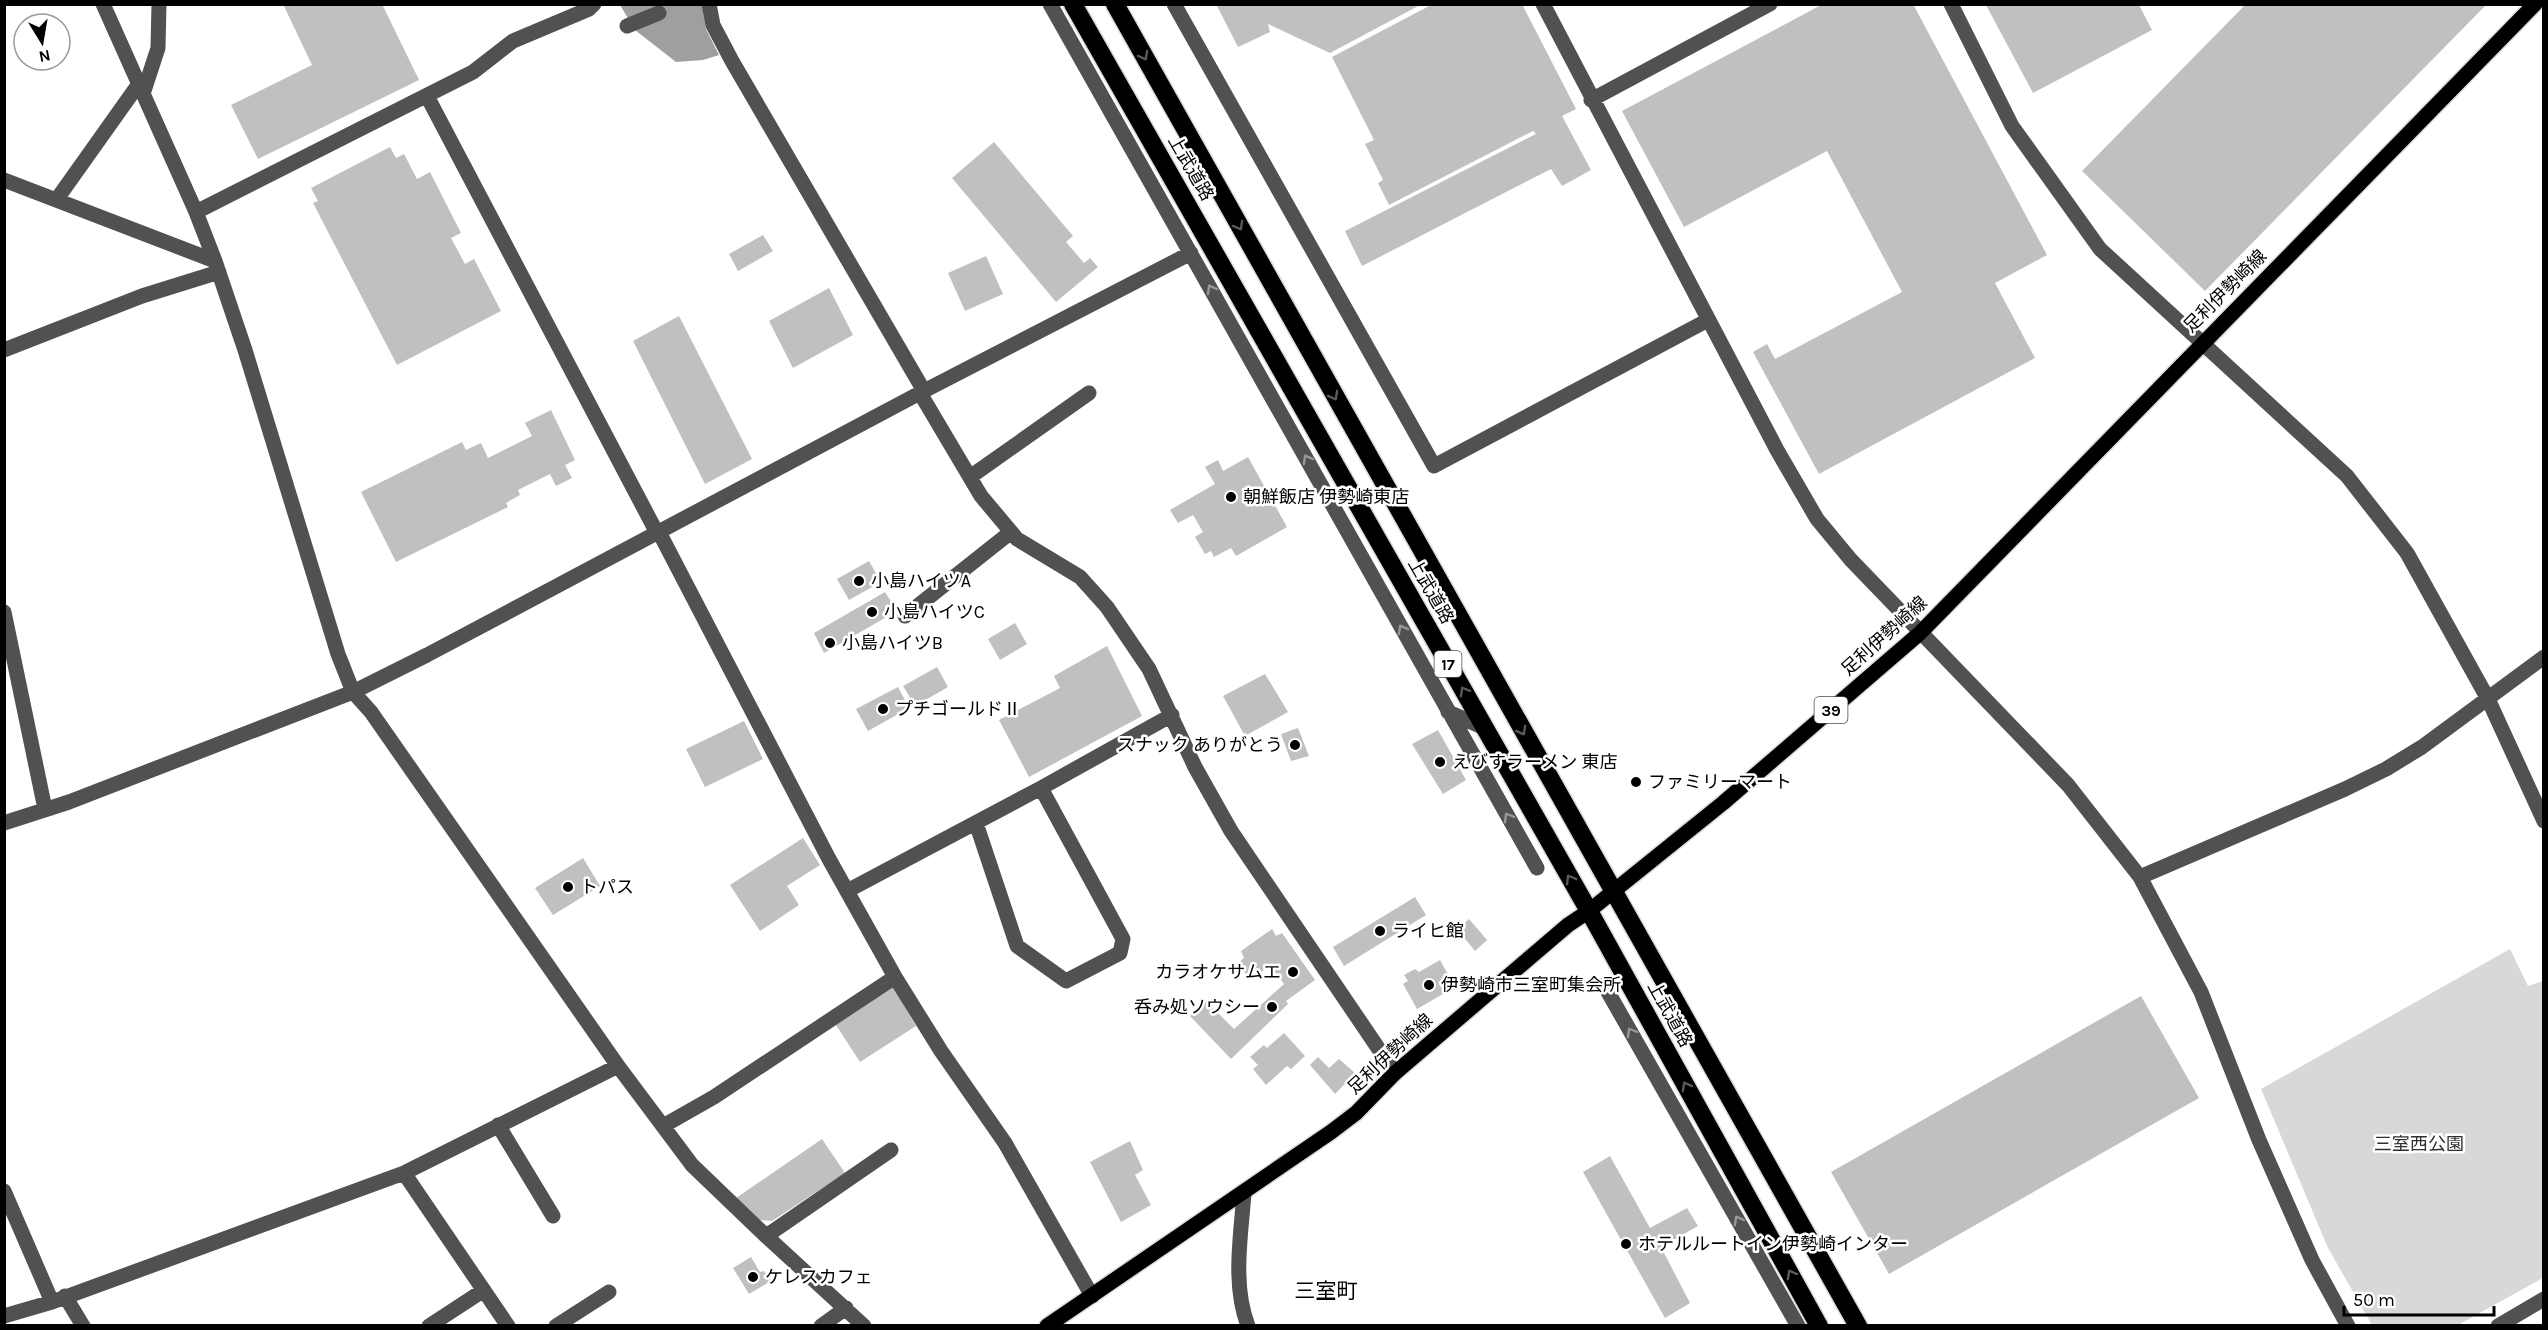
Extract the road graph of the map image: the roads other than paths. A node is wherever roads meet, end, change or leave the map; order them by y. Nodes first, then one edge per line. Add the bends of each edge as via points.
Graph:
1 (103, 4) edge
2 (159, 4) edge
3 (594, 4) edge
4 (709, 4) edge
5 (1050, 4) edge
6 (1074, 4) edge
7 (1115, 4) edge
8 (1174, 4) edge
9 (1543, 4) edge
10 (1770, 4) edge
11 (1951, 4) edge
12 (2535, 4) edge
13 (659, 13) dead end
14 (627, 26) dead end
15 (141, 89) junction
16 (428, 96) junction
17 (1591, 100) junction
18 (4, 180) edge
19 (57, 199) junction
20 (196, 212) junction
21 (1191, 253) junction
22 (217, 267) junction
23 (1708, 320) junction
24 (2202, 342) junction
25 (4, 350) edge
26 (922, 392) junction
27 (1089, 393) dead end
28 (970, 477) junction
29 (658, 532) junction
30 (1011, 532) junction
31 (4, 612) edge
32 (905, 616) dead end
33 (1920, 633) junction
34 (2544, 657) edge
35 (353, 692) junction
36 (2488, 699) junction
37 (1448, 712) junction
38 (1172, 715) junction
39 (1485, 728) junction
40 (1041, 788) junction
41 (45, 809) junction
42 (2544, 821) edge
43 (4, 823) edge
44 (976, 823) junction
45 (1537, 868) dead end
46 (2140, 877) junction
47 (847, 891) junction
48 (1612, 891) junction
49 (1589, 911) junction
50 (895, 977) junction
51 (1604, 985) dead end
52 (618, 1066) junction
53 (1395, 1073) junction
54 (1703, 1116) junction
55 (498, 1125) junction
56 (663, 1126) junction
57 (891, 1150) dead end
58 (1700, 1152) junction
59 (404, 1173) junction
60 (4, 1191) edge
61 (1244, 1193) junction
62 (553, 1216) dead end
63 (765, 1236) junction
64 (484, 1290) junction
65 (609, 1292) dead end
66 (1092, 1296) junction
67 (58, 1299) junction
68 (2544, 1299) edge
69 (846, 1308) junction
70 (4, 1316) edge
71 (83, 1326) edge
72 (429, 1326) edge
73 (508, 1326) edge
74 (556, 1326) edge
75 (821, 1326) edge
76 (864, 1326) edge
77 (1047, 1326) edge
78 (1248, 1326) edge
79 (1798, 1326) edge
80 (1819, 1326) edge
81 (1858, 1326) edge
82 (2349, 1326) edge
83 (2498, 1326) edge

1 - 15 street
2 - 15 street via 158,48
3 - 16 street via 513,41 473,72
4 - 26 street via 713,25 732,61
5 - 21 street
39 -> 6 highway, 上武道路 / 17
7 -> 48 highway, 上武道路 / 17
8 - 23 street via 1434,466
9 - 17 street
10 - 17 street
11 - 24 street via 2012,126 2100,249
12 - 24 main road, 足利伊勢崎線 / 39
13 - 14 street
15 - 19 street via 91,148
15 - 20 street
16 - 20 street
16 - 29 street
17 - 23 street
18 - 19 street
19 - 22 street
20 - 22 street
21 - 26 street
37 -> 21 street
22 - 25 street
22 - 35 street
23 - 33 street via 1817,519
24 - 33 main road, 足利伊勢崎線 / 39
24 - 36 street via 2348,476 2407,553
26 - 28 street
26 - 29 street
27 - 28 street
28 - 30 street
29 - 35 street
29 - 47 street
30 - 32 street
30 - 38 street via 1080,577 1107,607 1149,669
31 - 41 street
33 - 46 street via 2068,785
33 - 48 main road, 足利伊勢崎線 / 39 via 1723,803
34 - 36 street
35 - 41 street
35 - 52 street via 371,712
36 - 42 street
36 - 46 street via 2385,769
37 - 39 street
45 -> 37 street
38 - 40 street
38 - 53 street via 1195,767 1231,831
49 -> 39 highway, 上武道路 / 17
40 - 44 street
40 - 44 street via 1123,939 1120,953 1066,981 1017,946
41 - 43 street
44 - 47 street
46 - 82 street via 2201,992 2312,1260
47 - 50 street
48 - 49 main road, 足利伊勢崎線 / 39
48 - 81 highway, 上武道路 / 17
49 - 53 main road, 足利伊勢崎線 / 39
54 -> 49 highway, 上武道路 / 17
50 - 56 street
50 - 66 street via 1005,1143
58 -> 51 street
52 - 55 street
52 - 56 street
53 - 61 main road, 足利伊勢崎線 / 39 via 1356,1113
54 - 58 street
80 -> 54 highway, 上武道路 / 17
55 - 59 street
55 - 62 street
56 - 63 street via 692,1165
57 - 63 street
79 -> 58 street
59 - 64 street
59 - 67 street
60 - 67 street
61 - 66 main road, 足利伊勢崎線 / 39
61 - 78 street via 1239,1287
63 - 69 street
64 - 72 street
64 - 73 street
65 - 74 street
66 - 77 main road, 足利伊勢崎線 / 39
67 - 70 street
67 - 71 street
68 - 83 street
69 - 75 street
69 - 76 street

